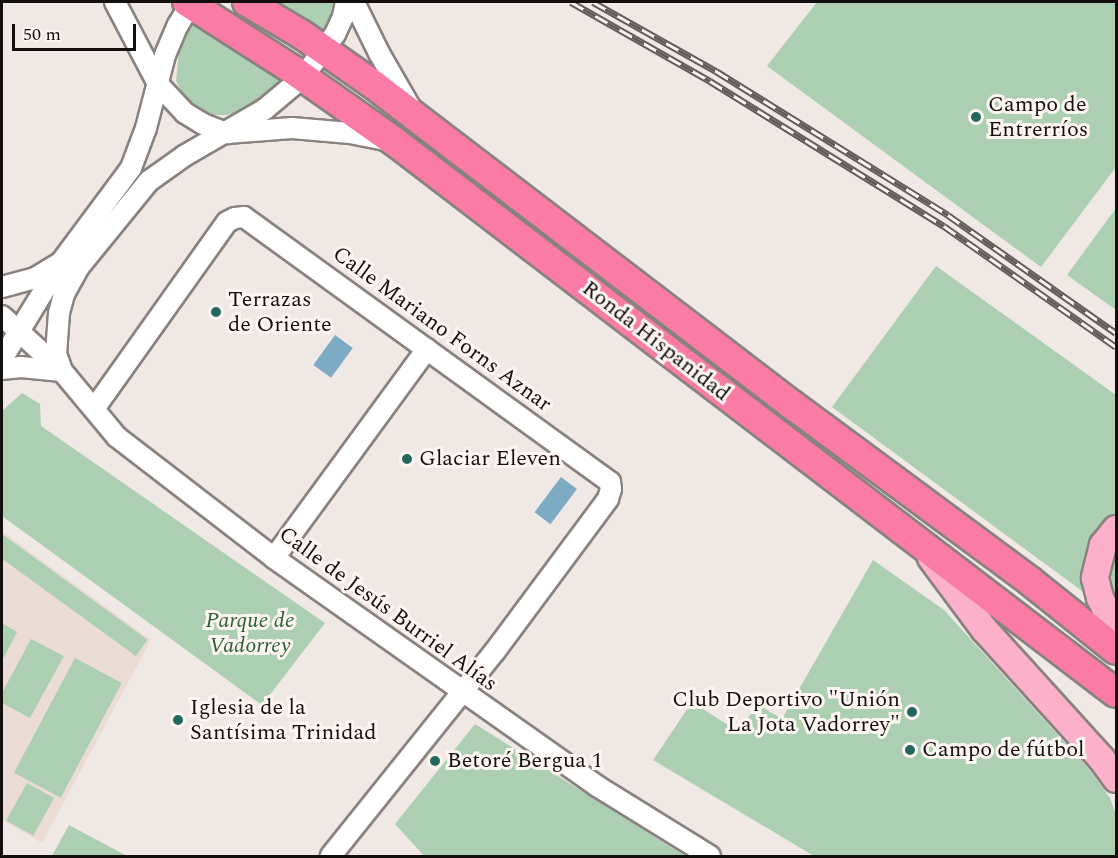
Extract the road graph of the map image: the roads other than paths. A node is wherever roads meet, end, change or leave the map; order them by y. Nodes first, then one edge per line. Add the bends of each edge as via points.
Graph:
1 (115, 2) edge
2 (190, 2) edge
3 (247, 2) edge
4 (346, 2) edge
5 (354, 2) edge
6 (325, 51) junction
7 (303, 77) junction
8 (158, 84) junction
9 (415, 117) junction
10 (227, 133) junction
11 (395, 142) junction
12 (62, 261) junction
13 (2, 287) edge
14 (2, 316) edge
15 (18, 330) junction
16 (427, 349) junction
17 (2, 359) edge
18 (2, 369) edge
19 (62, 372) junction
20 (94, 409) junction
21 (1116, 529) edge
22 (918, 540) junction
23 (274, 558) junction
24 (1116, 629) edge
25 (1116, 650) edge
26 (462, 692) junction
27 (1116, 693) edge
28 (1116, 779) edge
29 (331, 856) edge
30 (710, 856) edge

1 - 8 street
2 - 7 highway, Ronda Hispanidad
2 - 8 street via 165,55
3 - 6 highway, Ronda Hispanidad
4 - 6 street via 343,17
5 - 9 street
6 - 7 street
6 - 9 highway, Ronda Hispanidad
7 - 10 street via 265,109
7 - 11 highway, Ronda Hispanidad
8 - 10 street via 185,113
8 - 12 street via 131,168
9 - 25 highway, Ronda Hispanidad
10 - 11 street via 292,128
10 - 19 street via 154,177 79,267 59,313 56,354
11 - 22 highway, Ronda Hispanidad
12 - 13 street via 42,274
12 - 15 street
14 - 15 street, Calle de Jesús Burriel Alías
15 - 17 street
15 - 19 street, Calle de Jesús Burriel Alías
16 - 20 street, Calle Mariano Forns Aznar via 244,217 235,218 227,222
16 - 23 street
16 - 26 street, Calle Mariano Forns Aznar via 609,482 611,489 608,499
18 - 19 street
19 - 20 street, Calle de Jesús Burriel Alías
20 - 23 street, Calle de Jesús Burriel Alías via 117,437
21 - 24 main road via 1097,559 1095,578
22 - 27 highway, Ronda Hispanidad
22 - 28 main road via 984,628
23 - 26 street, Calle de Jesús Burriel Alías
26 - 29 street
26 - 30 street, Calle de Jesús Burriel Alías via 597,786

